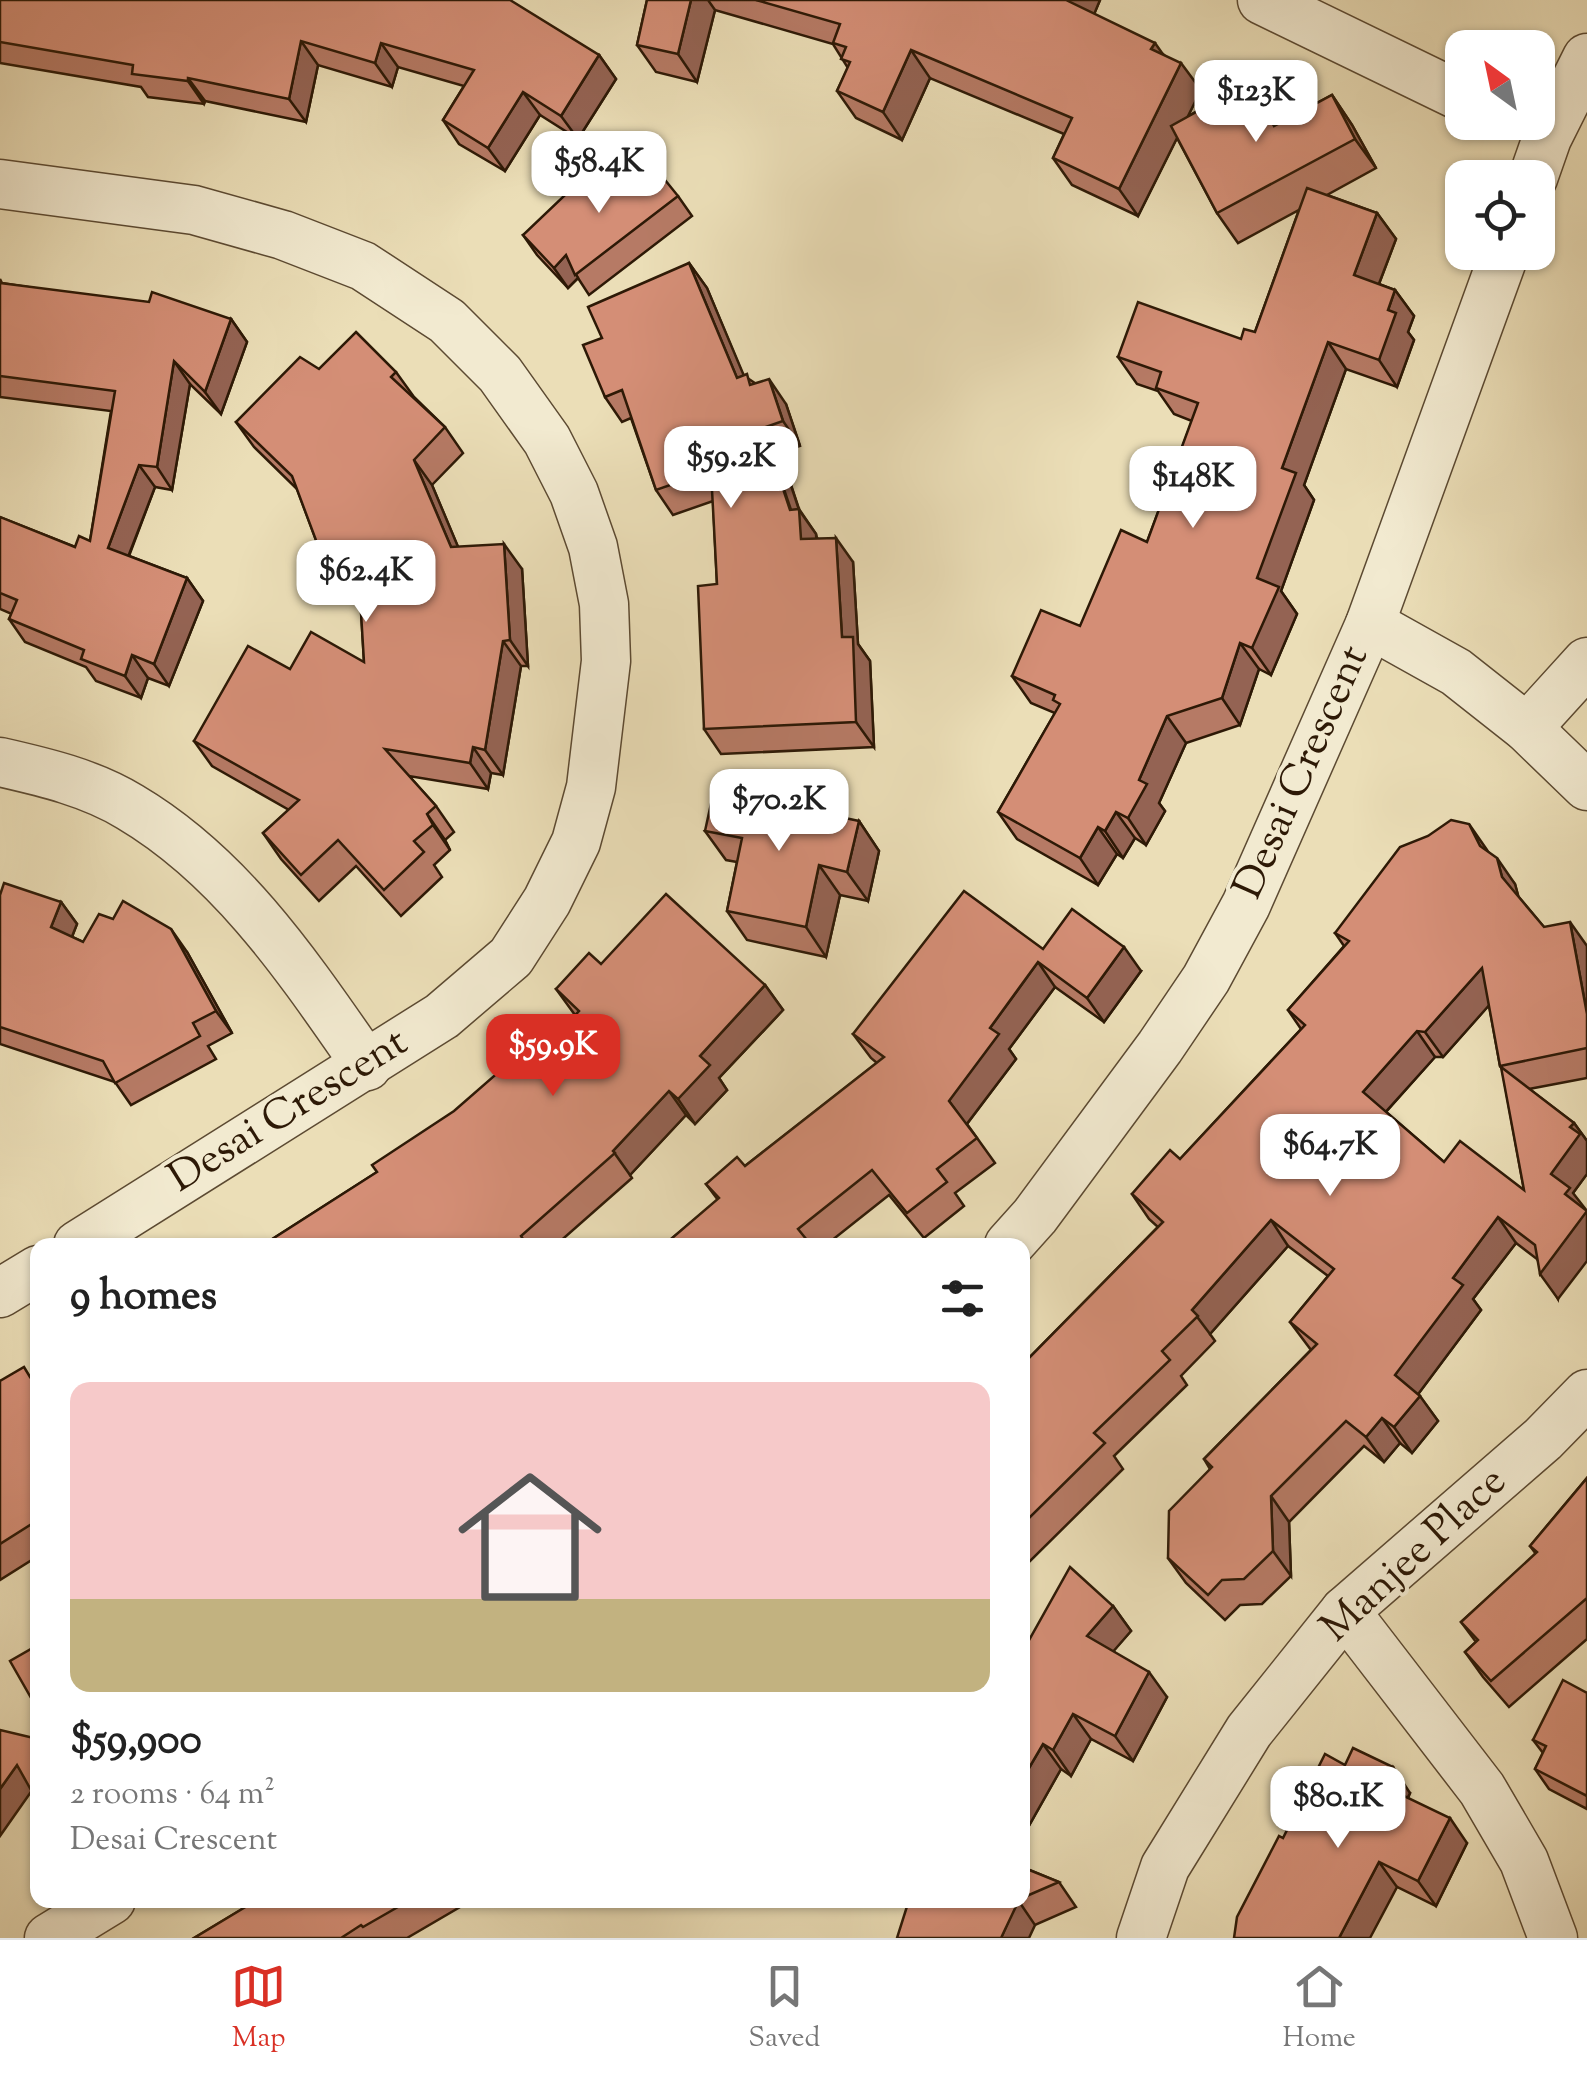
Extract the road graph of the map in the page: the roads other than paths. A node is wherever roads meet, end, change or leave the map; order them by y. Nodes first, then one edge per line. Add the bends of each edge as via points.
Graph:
1 (1262, 0) edge
2 (1587, 58) edge
3 (1445, 89) edge
4 (1532, 146) edge
5 (0, 184) edge
6 (1499, 270) edge
7 (1370, 624) junction
8 (1587, 662) edge
9 (1527, 728) junction
10 (0, 762) edge
11 (1583, 775) edge
12 (367, 1066) junction
13 (89, 1238) edge
14 (1015, 1238) edge
15 (30, 1275) edge
16 (0, 1293) edge
17 (1587, 1394) edge
18 (1345, 1611) junction
19 (98, 1908) edge
20 (49, 1938) edge
21 (1140, 1938) edge
22 (1553, 1938) edge

1 - 3 street
2 - 4 street
5 - 12 street, Desai Crescent via 194,210 363,266 447,321 500,374 547,440 574,493 604,604 606,661 592,787 576,842 511,956 442,1016
6 - 7 street, Desai Crescent
7 - 9 street via 1456,672
7 - 14 street, Desai Crescent via 1246,905 1206,979
8 - 9 street
9 - 11 street
10 - 12 street via 86,786 190,848 294,962
12 - 13 street, Desai Crescent
15 - 16 street
17 - 18 street, Manjee Place
18 - 21 street, Manjee Place via 1249,1731 1165,1867
18 - 22 street via 1482,1789 1524,1861
19 - 20 street

